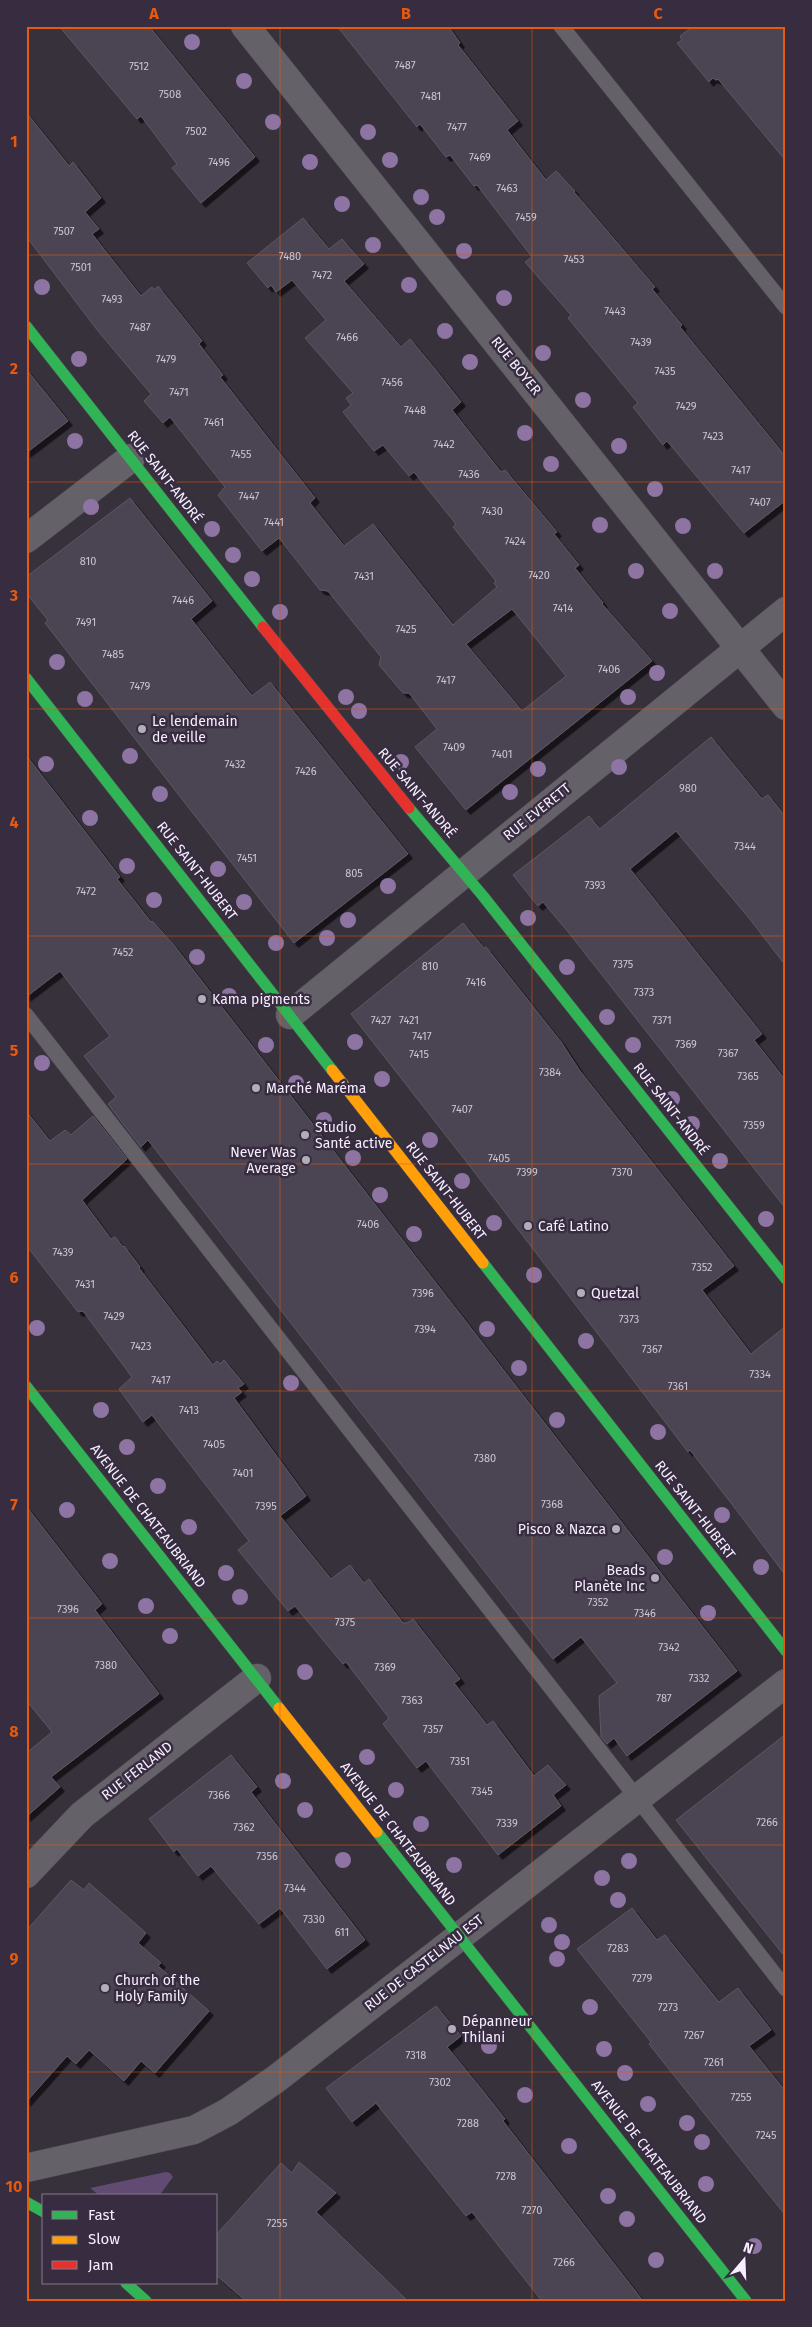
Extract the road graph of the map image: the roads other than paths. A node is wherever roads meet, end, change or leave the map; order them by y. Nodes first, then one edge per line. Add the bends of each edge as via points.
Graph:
1 (245, 26) edge
2 (561, 26) edge
3 (786, 307) edge
4 (26, 326) edge
5 (131, 458) junction
6 (26, 539) edge
7 (786, 611) edge
8 (740, 648) junction
9 (26, 678) edge
10 (786, 706) edge
11 (464, 872) junction
12 (290, 1014) junction
13 (26, 1015) edge
14 (786, 1279) edge
15 (31, 1401) edge
16 (786, 1651) edge
17 (257, 1678) junction
18 (786, 1682) edge
19 (636, 1798) junction
20 (26, 1874) edge
21 (460, 1935) junction
22 (786, 1989) edge
23 (26, 2168) edge
24 (26, 2202) edge
25 (42, 2211) edge
26 (127, 2284) edge
27 (146, 2301) edge
28 (746, 2301) edge

1 - 8 street, RUE BOYER
2 - 3 lane
4 - 5 street, RUE SAINT-ANDRÉ
5 - 6 street
5 - 11 street, RUE SAINT-ANDRÉ via 338,722
7 - 8 street, RUE EVERETT
8 - 10 street, RUE BOYER
8 - 11 street, RUE EVERETT
9 - 12 street, RUE SAINT-HUBERT
11 - 12 street, RUE EVERETT
11 - 14 street, RUE SAINT-ANDRÉ
12 - 16 street, RUE SAINT-HUBERT
13 - 19 lane
15 - 17 street, AVENUE DE CHATEAUBRIAND
17 - 20 street, RUE FERLAND via 82,1815
17 - 21 street, AVENUE DE CHATEAUBRIAND
18 - 19 street, RUE DE CASTELNAU EST
19 - 21 street, RUE DE CASTELNAU EST
19 - 22 lane
21 - 23 street, RUE DE CASTELNAU EST via 276,2079 217,2119 182,2133
21 - 28 street, AVENUE DE CHATEAUBRIAND
24 - 25 street
26 - 27 street

